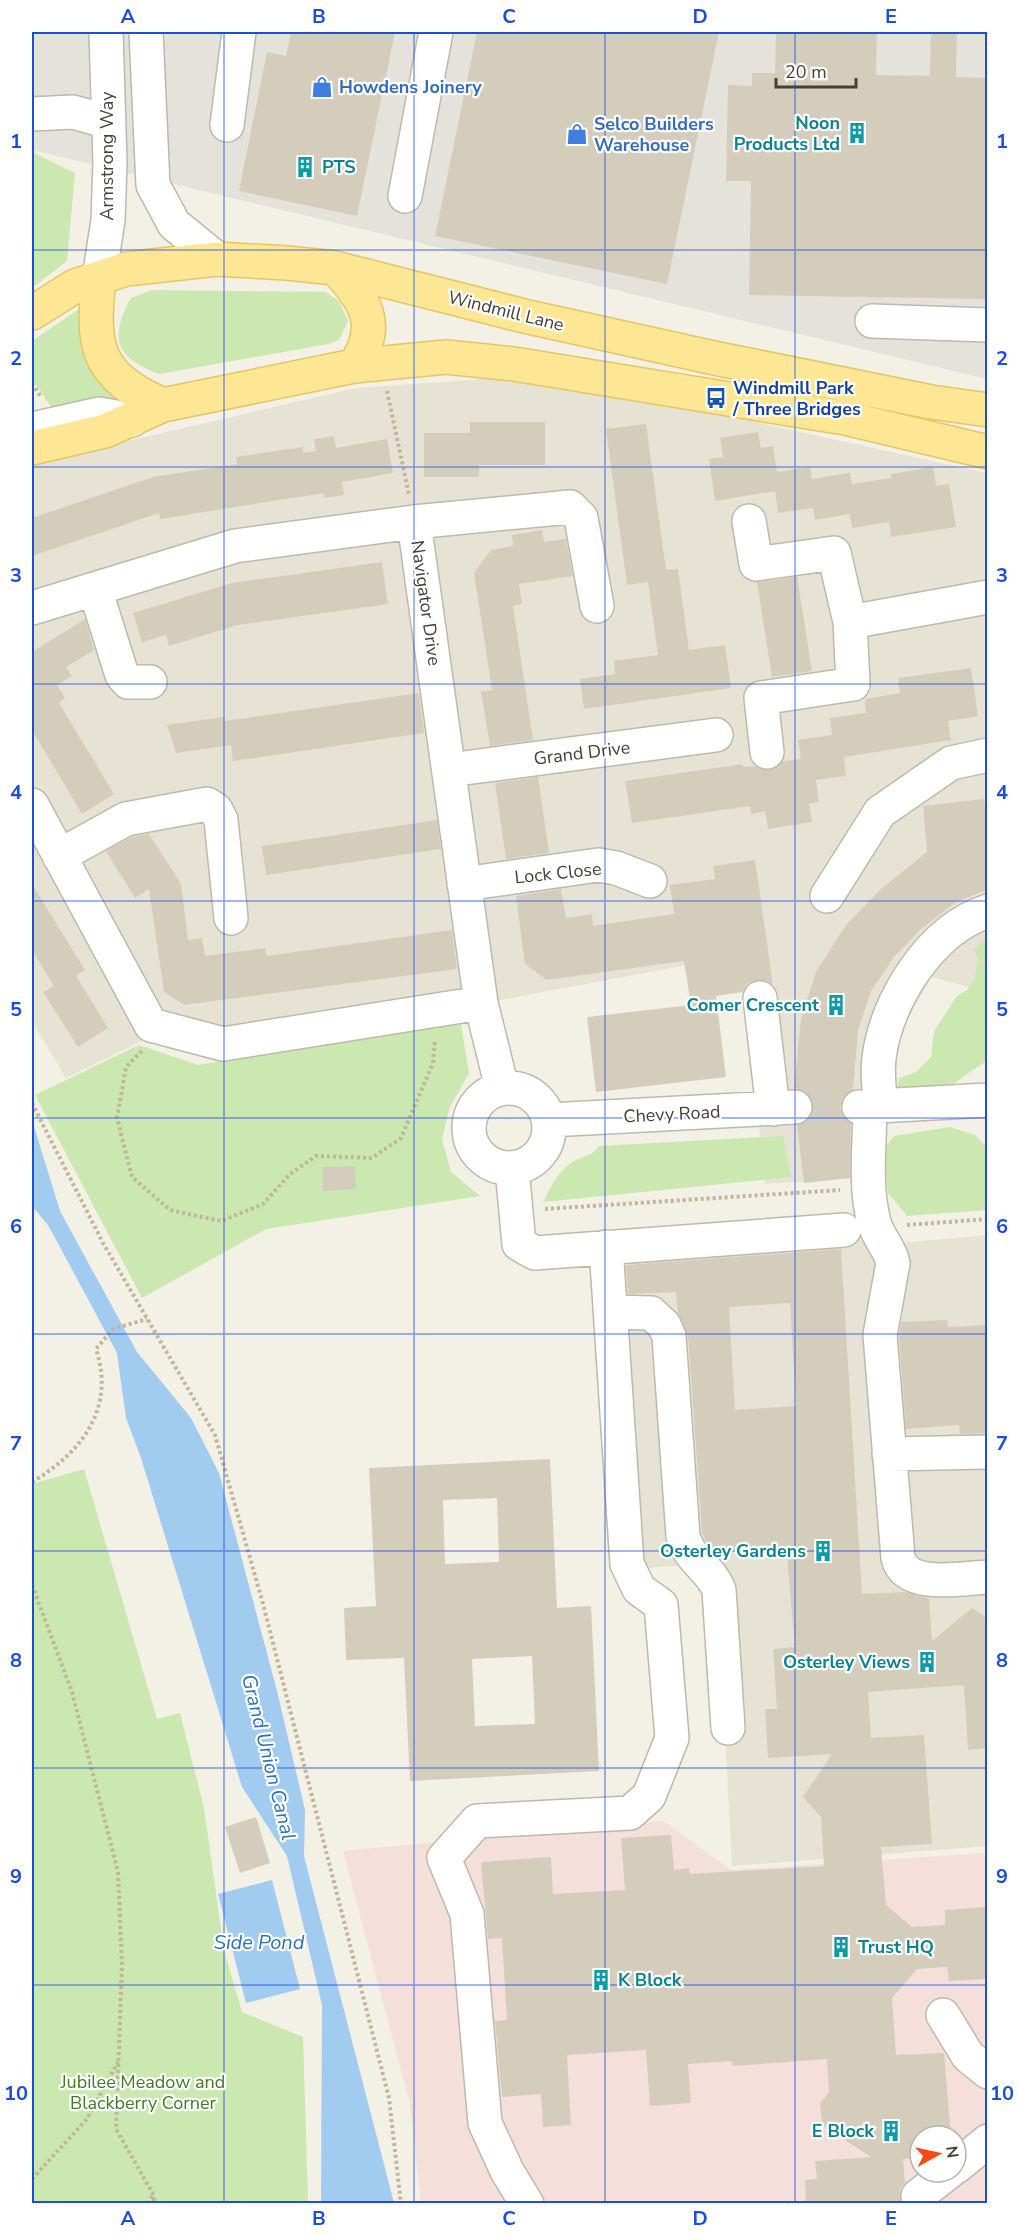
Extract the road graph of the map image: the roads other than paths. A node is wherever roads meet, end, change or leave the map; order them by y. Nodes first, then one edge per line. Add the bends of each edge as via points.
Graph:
1 (106, 32) edge
2 (146, 32) edge
3 (239, 32) edge
4 (436, 32) edge
5 (32, 114) edge
6 (108, 122) junction
7 (227, 125) dead end
8 (405, 196) dead end
9 (217, 260) junction
10 (335, 268) junction
11 (99, 279) junction
12 (32, 313) edge
13 (872, 321) dead end
14 (987, 325) edge
15 (367, 364) junction
16 (163, 405) junction
17 (987, 410) edge
18 (132, 420) junction
19 (32, 429) edge
20 (32, 448) edge
21 (987, 452) edge
22 (749, 521) dead end
23 (414, 522) junction
24 (95, 589) junction
25 (987, 597) edge
26 (597, 606) dead end
27 (32, 609) edge
28 (850, 622) junction
29 (150, 682) dead end
30 (716, 735) dead end
31 (767, 752) dead end
32 (987, 755) edge
33 (449, 770) junction
34 (32, 805) edge
35 (59, 856) junction
36 (650, 881) dead end
37 (464, 884) junction
38 (827, 896) dead end
39 (987, 911) edge
40 (231, 918) dead end
41 (760, 998) dead end
42 (481, 1003) junction
43 (502, 1088) junction
44 (987, 1100) edge
45 (868, 1106) junction
46 (549, 1120) junction
47 (512, 1169) junction
48 (844, 1230) dead end
49 (606, 1247) junction
50 (611, 1312) junction
51 (987, 1452) edge
52 (889, 1454) junction
53 (987, 1577) edge
54 (728, 1728) dead end
55 (943, 2015) dead end
56 (987, 2072) edge
57 (987, 2141) edge
58 (968, 2157) edge
59 (934, 2184) edge
60 (918, 2196) dead end
61 (527, 2204) edge

1 - 6 street, Armstrong Way
2 - 9 street via 153,185 174,224
3 - 7 street
4 - 8 street
5 - 6 street via 73,112
6 - 11 street, Armstrong Way via 108,220
9 - 10 main road, Windmill Lane
9 - 11 main road, Windmill Lane via 126,269
10 - 15 main road via 357,291 368,316
10 - 17 main road, Windmill Lane via 524,316 714,358
11 - 12 main road, Windmill Lane via 75,286
11 - 16 main road via 94,321 99,351 111,369 139,395
13 - 14 street
15 - 16 main road
15 - 21 main road via 446,357 514,364 845,418
16 - 18 main road
18 - 19 street via 99,414
18 - 20 main road via 105,431
22 - 28 street via 756,564 834,553
23 - 24 street, Navigator Drive via 235,546
23 - 26 street via 570,507 581,518
23 - 33 street, Navigator Drive
24 - 27 street, Navigator Drive
24 - 29 street via 122,675 128,682
25 - 28 street
28 - 31 street via 853,684 761,698
30 - 33 street, Grand Drive
32 - 38 street via 951,763 880,812
33 - 37 street, Navigator Drive
34 - 35 street
35 - 40 street via 126,819 207,804 221,820
35 - 42 street via 151,1025 224,1044
36 - 37 street, Lock Close via 598,865
37 - 42 street, Navigator Drive
39 - 45 street via 969,919 937,944 895,1003 884,1033
41 - 46 street, Chevy Road via 784,1108
42 - 43 street, Navigator Drive
43 - 46 street via 519,1088 532,1094
43 - 47 street via 491,1091 472,1110 468,1124 470,1142 488,1163
44 - 45 street
45 - 52 street via 869,1188 874,1224 893,1263 880,1335
46 - 47 street via 548,1140 541,1153 526,1165
47 - 49 street via 519,1244 535,1252
48 - 49 street
49 - 50 street
50 - 54 street via 651,1313 669,1336 683,1536 686,1549 719,1590
50 - 61 street via 627,1564 639,1589 661,1605 672,1738 649,1796 630,1813 477,1821 444,1858 467,1914 485,2123
51 - 52 street
52 - 53 street via 901,1569 909,1576 929,1578
55 - 56 street via 968,2056
57 - 58 street
59 - 60 street

